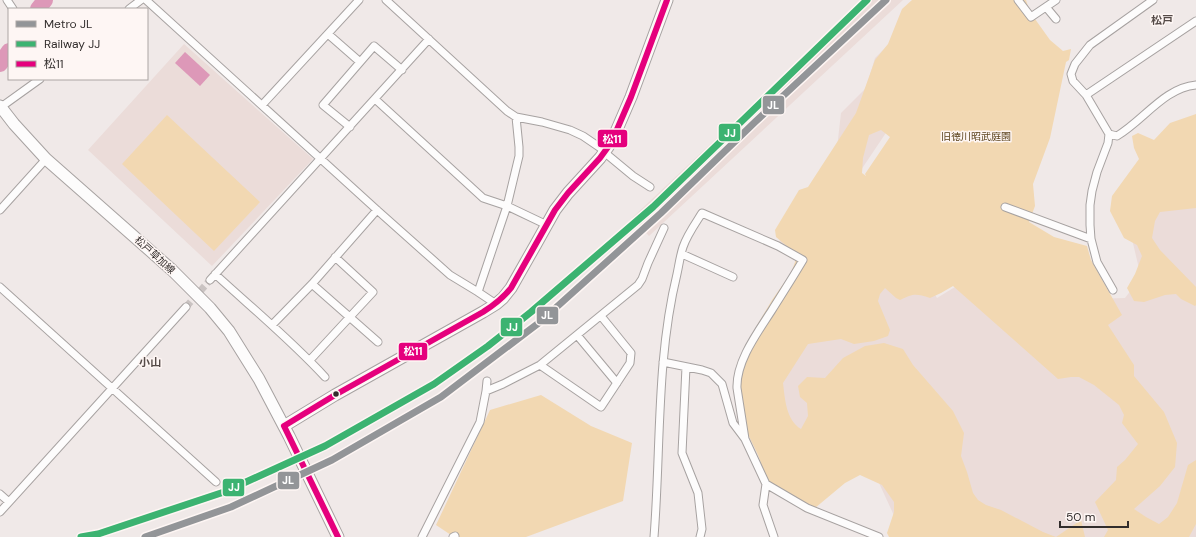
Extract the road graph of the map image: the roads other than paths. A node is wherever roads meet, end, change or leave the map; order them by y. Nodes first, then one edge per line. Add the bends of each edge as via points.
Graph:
1 (141, 0) edge
2 (146, 0) edge
3 (359, 0) edge
4 (386, 0) edge
5 (667, 0) edge
6 (1018, 0) edge
7 (1056, 0) edge
8 (1153, 0) edge
9 (1046, 7) junction
10 (130, 8) edge
11 (1056, 19) dead end
12 (1196, 21) edge
13 (328, 34) junction
14 (429, 39) junction
15 (360, 62) junction
16 (402, 70) junction
17 (39, 80) edge
18 (1196, 85) edge
19 (1086, 95) junction
20 (375, 99) junction
21 (262, 105) junction
22 (0, 106) edge
23 (516, 117) junction
24 (350, 127) junction
25 (1109, 134) junction
26 (605, 152) junction
27 (320, 158) junction
28 (46, 159) junction
29 (650, 187) dead end
30 (507, 206) junction
31 (1005, 207) dead end
32 (0, 210) edge
33 (377, 210) junction
34 (547, 225) junction
35 (664, 228) dead end
36 (1091, 239) junction
37 (682, 254) junction
38 (336, 257) junction
39 (215, 274) junction
40 (733, 277) dead end
41 (210, 280) tunnel mouth
42 (312, 284) junction
43 (0, 287) edge
44 (1113, 290) dead end
45 (478, 292) junction
46 (496, 304) junction
47 (186, 307) tunnel mouth
48 (601, 316) junction
49 (349, 318) junction
50 (272, 325) junction
51 (577, 335) junction
52 (378, 342) dead end
53 (310, 360) junction
54 (663, 362) junction
55 (540, 365) junction
56 (686, 367) junction
57 (325, 377) dead end
58 (487, 381) dead end
59 (617, 383) junction
60 (112, 389) junction
61 (486, 392) junction
62 (284, 426) junction
63 (745, 439) junction
64 (216, 482) dead end
65 (766, 484) junction
66 (0, 494) edge
67 (9, 502) junction
68 (0, 512) edge
69 (338, 537) edge
70 (422, 537) edge
71 (654, 537) edge
72 (700, 537) edge
73 (774, 537) edge
74 (879, 537) edge

1 - 10 street
2 - 21 street
3 - 13 street
4 - 14 street
5 - 26 main road via 620,122
6 - 9 street via 1031,17
7 - 9 street
8 - 19 street via 1085,49 1071,74 1073,81
9 - 11 street
12 - 19 street
13 - 15 street
13 - 21 street
14 - 16 street
14 - 23 street
15 - 16 street via 374,46
15 - 24 street via 323,104
16 - 20 street
17 - 22 street
18 - 25 street via 1178,89 1118,136
19 - 25 street
20 - 24 street
20 - 30 street via 483,198
21 - 27 street
22 - 28 main road, 松戸草加線
23 - 26 street via 570,130
23 - 30 street via 519,147
24 - 27 street
25 - 36 street via 1090,204
26 - 29 street
26 - 34 main road via 561,201
27 - 33 street
27 - 39 street
28 - 32 street
28 - 62 main road, 松戸草加線 via 172,270 210,308 259,379
30 - 34 street
30 - 45 street
31 - 36 street
33 - 38 street
33 - 45 street via 450,275
34 - 46 main road via 518,278
35 - 48 street via 649,256 638,285
36 - 44 street via 1097,262
37 - 40 street
37 - 54 street via 667,321
37 - 63 street via 682,248 702,213 778,246 803,260 749,348 739,369 736,380
38 - 42 street
38 - 49 street via 373,292
39 - 41 street
39 - 50 street
42 - 49 street
42 - 50 street
43 - 60 street
45 - 46 street
46 - 62 main road
47 - 60 street
48 - 51 street
48 - 59 street via 631,353 630,363
49 - 52 street
49 - 53 street
50 - 53 street
51 - 55 street
51 - 59 street
53 - 57 street
54 - 56 street
54 - 71 street
55 - 59 street via 601,407
55 - 61 street
56 - 63 street via 712,373 722,384 733,423
56 - 72 street via 682,453 698,493 702,529
58 - 61 street
60 - 64 street
60 - 67 street
61 - 70 street via 480,422
62 - 69 main road, 松戸草加線
63 - 65 street
65 - 73 street via 763,505
65 - 74 street via 807,508
66 - 67 street
67 - 68 street

